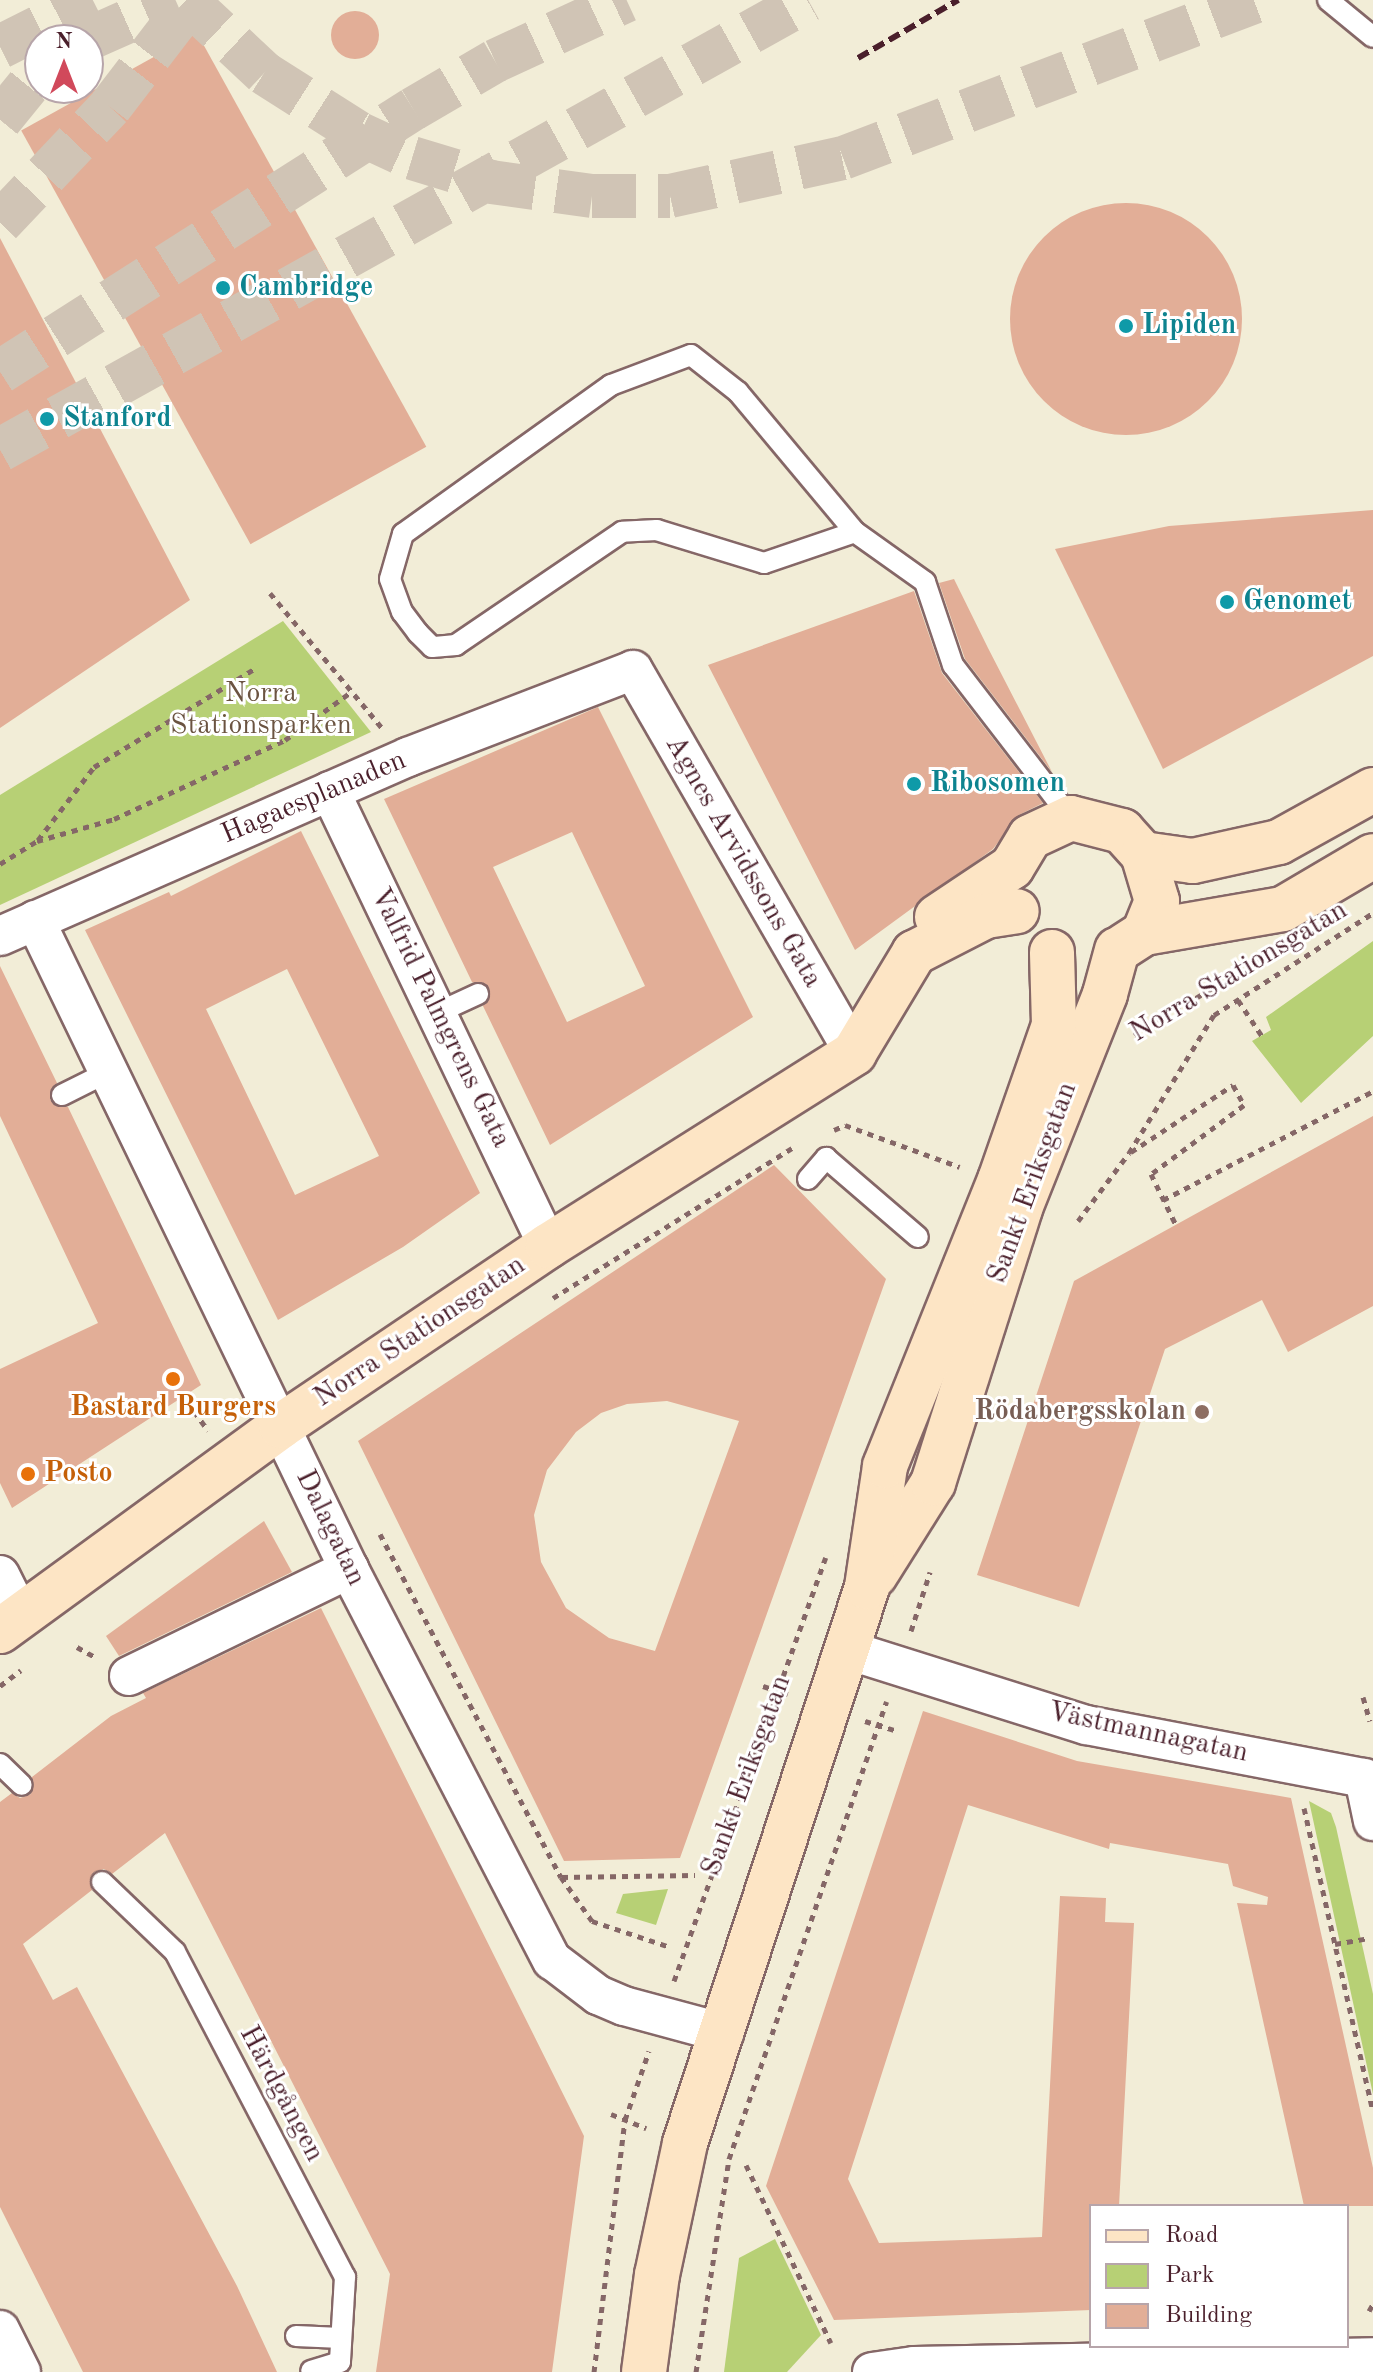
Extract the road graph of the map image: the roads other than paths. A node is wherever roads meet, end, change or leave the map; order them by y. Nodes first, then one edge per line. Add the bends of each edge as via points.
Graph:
1 (1328, 0) edge
2 (1373, 37) edge
3 (855, 532) junction
4 (633, 670) joint
5 (1373, 790) edge
6 (330, 791) junction
7 (1071, 818) junction
8 (1143, 854) junction
9 (1373, 856) edge
10 (1012, 867) junction
11 (1017, 911) junction
12 (35, 920) junction
13 (0, 936) edge
14 (1130, 942) junction
15 (1052, 952) junction
16 (478, 994) dead end
17 (439, 1012) junction
18 (854, 1053) junction
19 (110, 1071) junction
20 (62, 1095) dead end
21 (808, 1179) dead end
22 (918, 1237) dead end
23 (548, 1246) junction
24 (281, 1426) junction
25 (349, 1569) junction
26 (0, 1575) edge
27 (867, 1587) junction
28 (10, 1623) edge
29 (848, 1650) junction
30 (129, 1676) dead end
31 (0, 1764) edge
32 (1369, 1773) edge
33 (22, 1785) dead end
34 (1373, 1821) edge
35 (102, 1882) dead end
36 (724, 2033) junction
37 (0, 2330) edge
38 (296, 2336) dead end
39 (341, 2338) junction
40 (1373, 2357) edge
41 (311, 2371) edge
42 (21, 2372) edge
43 (644, 2372) edge
44 (872, 2372) edge

1 - 2 lane
3 - 3 lane via 738,392 691,355 611,385 403,534 390,579 402,612 418,633 432,647 456,645 622,532 657,530 764,563
3 - 7 lane via 925,582 953,665
4 - 6 street, Hagaesplanaden
4 - 18 street, Agnes Arvidssons Gata
5 - 8 main road via 1279,842 1193,861
6 - 12 street, Hagaesplanaden
6 - 17 street, Valfrid Palmgrens Gata
7 - 8 main road via 1122,831
7 - 10 main road via 1030,837
8 - 14 main road via 1157,901
9 - 14 main road, Norra Stationsgatan via 1283,909
10 - 11 main road
10 - 18 main road via 900,943
11 - 15 main road via 1030,934
11 - 18 main road, Norra Stationsgatan via 986,916 914,953
12 - 13 street, Hagaesplanaden
12 - 19 street, Dalagatan
14 - 15 main road, Norra Stationsgatan via 1082,958
14 - 27 main road, Sankt Eriksgatan via 1020,1208 933,1483
15 - 27 main road, Sankt Eriksgatan via 1054,1025 1000,1180 885,1466
16 - 17 lane
17 - 23 street, Valfrid Palmgrens Gata
18 - 23 main road, Norra Stationsgatan
19 - 20 lane
19 - 24 street, Dalagatan
21 - 22 lane via 826,1158
23 - 24 main road, Norra Stationsgatan
24 - 25 street, Dalagatan
24 - 28 main road, Norra Stationsgatan
25 - 30 street
25 - 36 street, Dalagatan via 552,1960 598,1995
26 - 28 street
27 - 29 main road, Sankt Eriksgatan
29 - 32 street, Västmannagatan via 1086,1725
29 - 36 main road, Sankt Eriksgatan
31 - 33 lane
32 - 34 street, Västmannagatan
35 - 39 lane, Härdgången via 175,1952 220,2037 345,2277
36 - 43 main road, Sankt Eriksgatan via 685,2143 657,2275
37 - 42 street
38 - 39 lane
39 - 41 lane, Härdgången via 340,2362
40 - 44 street via 914,2366

